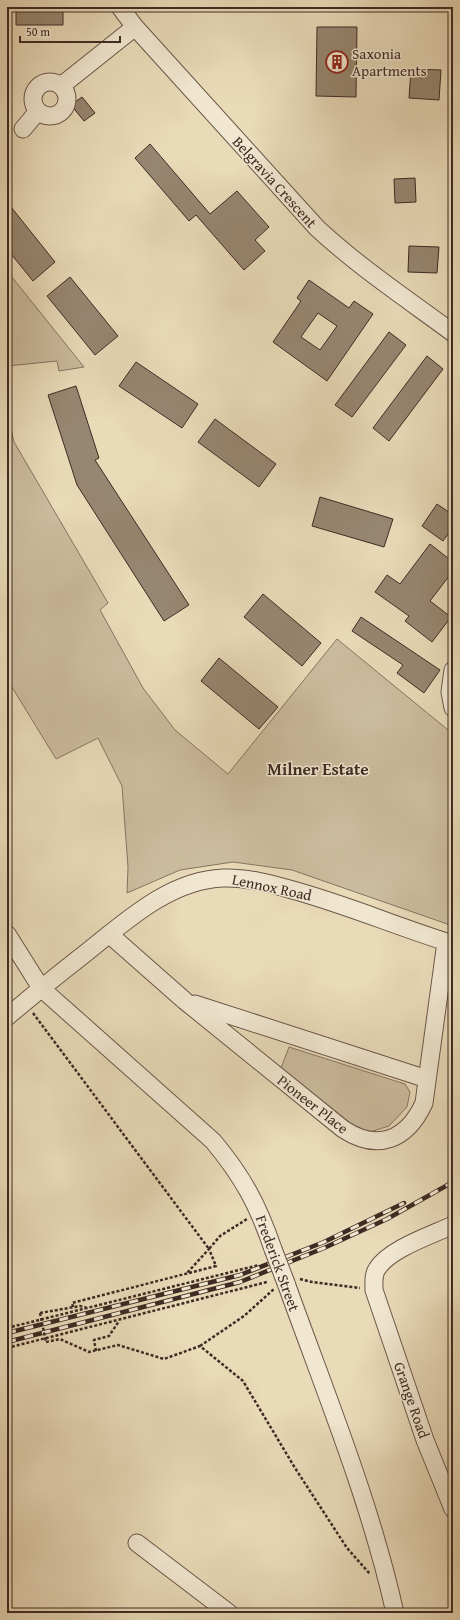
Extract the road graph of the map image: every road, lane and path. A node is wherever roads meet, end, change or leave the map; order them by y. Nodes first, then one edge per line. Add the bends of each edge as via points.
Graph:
1 (120, 7) edge
2 (135, 27) junction
3 (61, 86) junction
4 (38, 111) junction
5 (23, 129) dead end
6 (453, 333) edge
7 (453, 670) edge
8 (453, 708) edge
9 (7, 934) edge
10 (109, 934) junction
11 (450, 943) edge
12 (41, 988) junction
13 (185, 1001) junction
14 (23, 1003) junction
15 (7, 1017) edge
16 (427, 1078) junction
17 (247, 1219) dead end
18 (453, 1225) edge
19 (208, 1249) junction
20 (259, 1265) dead end
21 (187, 1273) junction
22 (292, 1280) junction
23 (267, 1282) dead end
24 (374, 1290) junction
25 (73, 1307) junction
26 (88, 1308) junction
27 (119, 1321) junction
28 (7, 1328) edge
29 (200, 1346) junction
30 (7, 1348) edge
31 (96, 1351) junction
32 (453, 1509) edge
33 (137, 1543) dead end
34 (372, 1577) dead end
35 (229, 1613) edge
36 (395, 1613) edge

1 - 2 street, Belgravia Crescent
2 - 3 street
2 - 6 street, Belgravia Crescent via 317,228 362,266
3 - 4 street via 51,82 38,88 33,97
3 - 4 street via 67,101 63,111 48,116
4 - 5 street
7 - 8 street via 450,692
9 - 12 street, Frederick Street
10 - 11 street, Lennox Road via 146,907 185,886 209,879 224,878 261,882 318,897
10 - 12 street, Lennox Road
10 - 13 street, Pioneer Place
11 - 16 street, Pioneer Place
12 - 14 street, Lennox Road
12 - 22 street, Frederick Street, bridge via 213,1141 231,1162 252,1196 273,1249
13 - 16 street, Pioneer Place
13 - 16 street, Pioneer Place via 343,1129 363,1140 389,1140 411,1126 424,1103
14 - 15 street, Lennox Road
14 - 19 path via 41,1023
17 - 19 path via 220,1236
18 - 24 street via 394,1253 384,1261 377,1269
19 - 21 path
19 - 21 path via 216,1266
20 - 26 path
21 - 25 path via 72,1303
22 - 24 path
22 - 29 path via 276,1286 244,1316
22 - 36 street, Frederick Street via 375,1536
23 - 27 path
24 - 32 street, Grange Road via 425,1440
25 - 26 path
25 - 31 path, bridge via 40,1313 46,1342 60,1339 89,1352
26 - 28 path
27 - 30 path
27 - 31 path via 109,1336 94,1340
29 - 31 path via 164,1359 118,1345
29 - 34 path via 243,1381 348,1548
33 - 35 street

